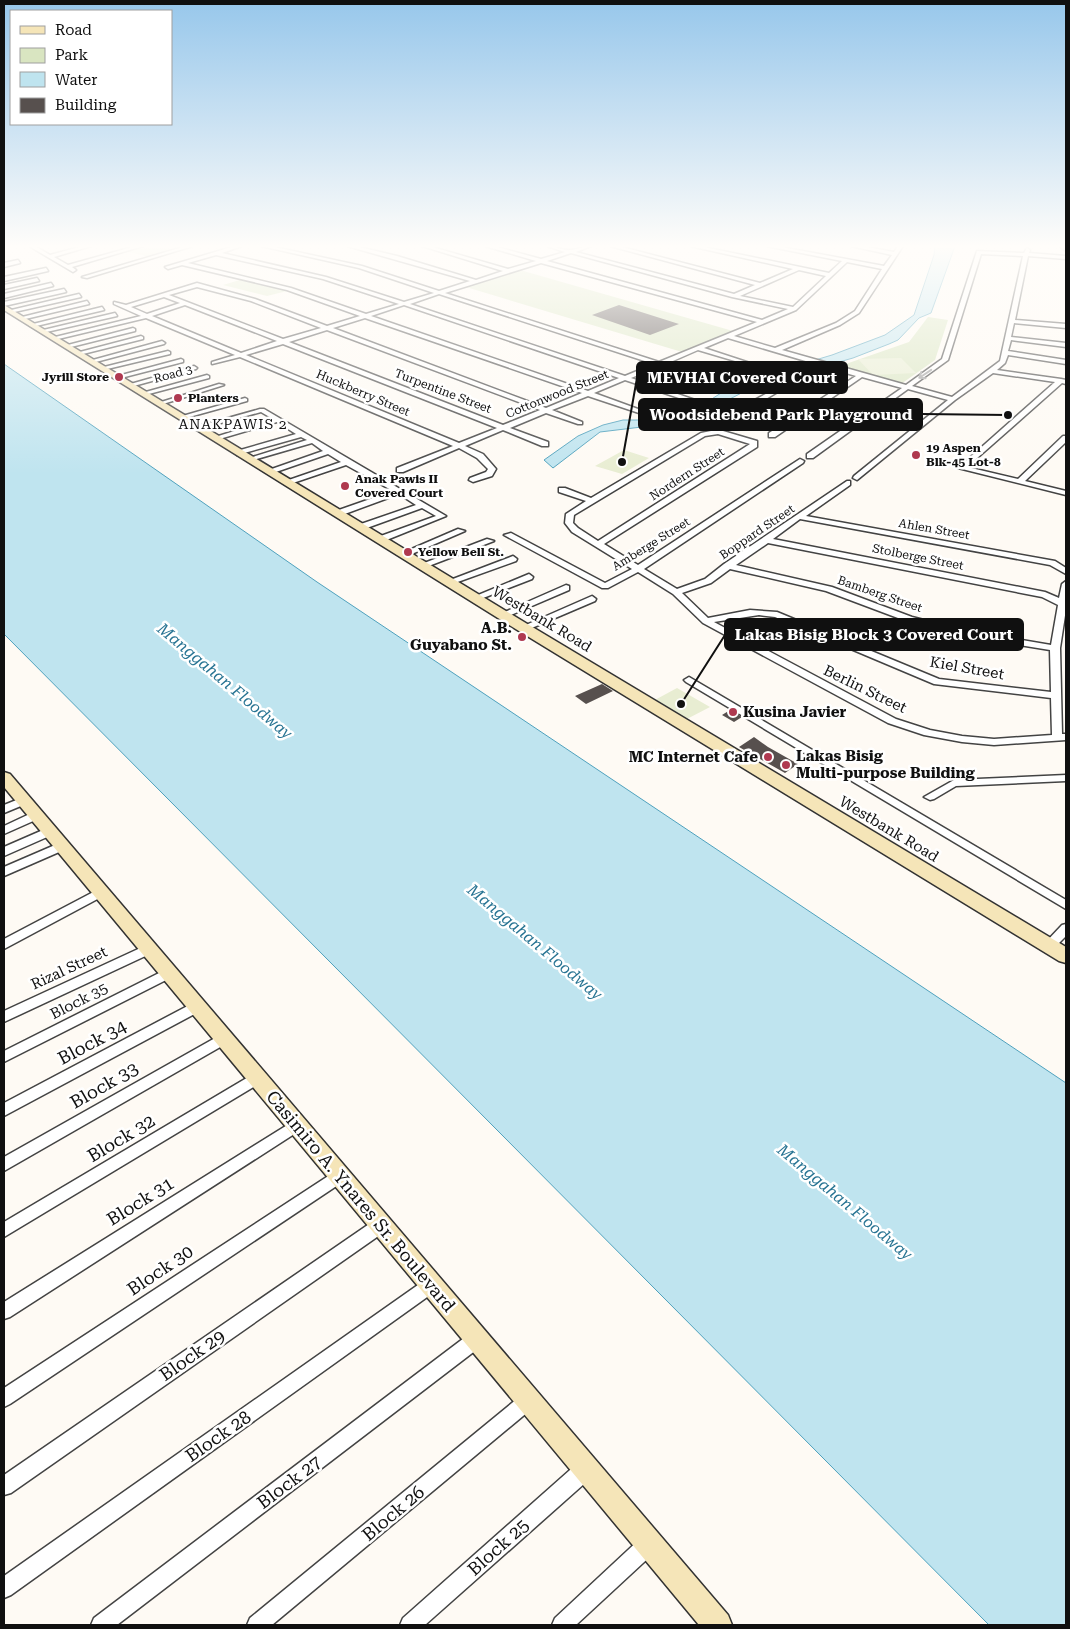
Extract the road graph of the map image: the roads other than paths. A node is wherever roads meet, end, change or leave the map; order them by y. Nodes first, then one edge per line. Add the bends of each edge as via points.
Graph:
1 (51, 322) edge
2 (58, 322) edge
3 (163, 322) edge
4 (236, 322) edge
5 (313, 322) edge
6 (342, 322) edge
7 (384, 322) edge
8 (458, 322) edge
9 (533, 322) edge
10 (762, 322) edge
11 (841, 322) edge
12 (956, 322) edge
13 (1012, 322) edge
14 (1030, 322) edge
15 (33, 324) edge
16 (1066, 326) edge
17 (326, 327) junction
18 (133, 330) dead end
19 (728, 336) junction
20 (141, 338) dead end
21 (1008, 338) junction
22 (283, 340) junction
23 (162, 344) dead end
24 (1066, 345) edge
25 (697, 348) junction
26 (777, 350) junction
27 (168, 352) dead end
28 (1006, 352) junction
29 (80, 353) junction
30 (239, 354) junction
31 (181, 361) dead end
32 (1066, 362) edge
33 (214, 363) dead end
34 (661, 363) junction
35 (97, 365) junction
36 (194, 368) dead end
37 (760, 368) dead end
38 (993, 371) junction
39 (860, 376) junction
40 (117, 377) junction
41 (207, 377) dead end
42 (625, 378) junction
43 (1063, 381) edge
44 (722, 384) dead end
45 (788, 384) dead end
46 (130, 385) junction
47 (221, 385) dead end
48 (905, 387) junction
49 (145, 394) junction
50 (588, 394) junction
51 (952, 399) junction
52 (246, 400) dead end
53 (693, 401) dead end
54 (161, 403) junction
55 (548, 410) junction
56 (647, 414) dead end
57 (278, 420) junction
58 (191, 422) junction
59 (580, 423) dead end
60 (505, 428) junction
61 (718, 432) junction
62 (301, 435) junction
63 (772, 435) dead end
64 (216, 438) junction
65 (1066, 438) edge
66 (312, 441) junction
67 (545, 444) dead end
68 (460, 446) junction
69 (329, 451) junction
70 (245, 456) junction
71 (810, 456) dead end
72 (800, 461) dead end
73 (347, 462) junction
74 (400, 470) dead end
75 (270, 471) junction
76 (857, 478) dead end
77 (473, 480) dead end
78 (287, 482) junction
79 (1020, 482) junction
80 (847, 483) dead end
81 (562, 490) dead end
82 (400, 491) junction
83 (1066, 493) edge
84 (592, 501) junction
85 (423, 505) junction
86 (339, 513) junction
87 (800, 517) junction
88 (361, 527) junction
89 (461, 531) dead end
90 (508, 535) dead end
91 (381, 540) junction
92 (766, 540) junction
93 (468, 541) dead end
94 (490, 541) dead end
95 (600, 544) junction
96 (414, 560) junction
97 (513, 560) dead end
98 (727, 566) junction
99 (640, 568) junction
100 (1064, 569) edge
101 (529, 577) dead end
102 (449, 582) junction
103 (1066, 584) edge
104 (566, 588) dead end
105 (676, 592) junction
106 (475, 598) junction
107 (592, 599) dead end
108 (1065, 605) edge
109 (503, 615) junction
110 (706, 621) junction
111 (524, 628) junction
112 (1055, 648) junction
113 (689, 680) dead end
114 (1056, 696) junction
115 (1062, 737) edge
116 (1066, 778) edge
117 (930, 797) dead end
118 (24, 807) edge
119 (4, 830) edge
120 (4, 852) edge
121 (4, 872) edge
122 (101, 892) junction
123 (1066, 905) edge
124 (1066, 928) edge
125 (4, 944) edge
126 (1049, 946) junction
127 (149, 949) junction
128 (1066, 956) edge
129 (169, 973) junction
130 (197, 1006) junction
131 (4, 1017) edge
132 (224, 1038) junction
133 (4, 1057) edge
134 (257, 1078) junction
135 (4, 1110) edge
136 (297, 1125) junction
137 (4, 1165) edge
138 (339, 1176) junction
139 (381, 1225) junction
140 (4, 1230) edge
141 (431, 1285) junction
142 (4, 1311) edge
143 (478, 1338) junction
144 (4, 1398) edge
145 (529, 1400) junction
146 (586, 1469) junction
147 (4, 1486) edge
148 (649, 1544) junction
149 (4, 1588) edge
150 (715, 1624) edge
151 (100, 1625) edge
152 (257, 1625) edge
153 (410, 1625) edge
154 (562, 1625) edge

1 - 15 street
2 - 15 street
3 - 30 street, Huckberry Street
4 - 22 street, Turpentine Street
5 - 17 street
6 - 17 street
7 - 50 street
8 - 42 street
9 - 34 street
10 - 19 street, Cottonwood Street
11 - 26 street
12 -> 48 street via 945,360
13 - 21 street
14 - 16 street
15 - 18 street
15 - 29 street, Westbank Road
17 - 22 street
17 - 55 street
19 - 25 street, Cottonwood Street
19 - 26 street
20 - 29 street
21 - 24 street
21 - 28 street
22 - 30 street
22 - 60 street, Turpentine Street
23 - 35 street
25 - 34 street, Cottonwood Street
25 - 37 street
26 - 39 street
27 - 35 street
28 - 32 street
28 - 38 street via 1003,362
29 - 35 street, Westbank Road
30 - 33 street
30 - 68 street, Huckberry Street
31 - 40 street
34 - 42 street, Cottonwood Street
34 - 44 street
35 - 40 street, Westbank Road
36 - 46 street
38 - 43 street
38 - 51 street
39 - 48 street
39 - 63 street
40 - 46 street, Westbank Road
41 - 49 street, Road 3
42 - 50 street, Cottonwood Street
42 - 53 street
43 - 79 street via 962,468
45 - 61 street via 765,394
46 - 49 street, Westbank Road
47 - 54 street
48 - 51 street
48 - 71 street
49 - 54 street, Westbank Road
50 - 55 street, Cottonwood Street
50 - 56 street
51 - 76 street
52 - 58 street
54 - 58 street, Westbank Road
55 - 59 street
55 - 60 street, Cottonwood Street
57 - 58 street via 257,408
57 - 62 street
57 - 64 street
58 - 64 street, Westbank Road
60 - 67 street, Turpentine Street
60 - 68 street, Cottonwood Street
61 - 84 street via 703,434
61 - 95 street, Nordern Street via 754,444
62 - 66 street
62 - 70 street
64 - 70 street, Westbank Road
65 - 79 street
66 - 69 street
66 - 70 street
68 - 74 street, Cottonwood Street
68 - 77 street, Huckberry Street via 480,456 492,469 489,474
69 - 73 street
69 - 75 street
70 - 75 street, Westbank Road
72 - 99 street, Amberge Street
73 - 78 street
73 - 82 street
75 - 78 street, Westbank Road
78 - 86 street, Westbank Road
79 - 83 street
80 - 87 street, Boppard Street
81 - 84 street
82 - 85 street
82 - 86 street
84 - 95 street, Berlin Street via 570,514 569,523
85 - 88 street
85 - 91 street via 442,516
86 - 88 street, Westbank Road
87 - 92 street, Boppard Street
87 - 100 street, Ahlen Street via 1052,563
88 - 91 street, Westbank Road
89 - 96 street
90 - 99 street, Amberge Street via 603,586
91 - 96 street, Westbank Road
92 - 98 street, Boppard Street
92 - 108 street, Stolberge Street via 1045,595
93 - 96 street
94 - 96 street
95 - 99 street, Berlin Street
96 - 102 street, Westbank Road
97 - 102 street
98 - 105 street, Boppard Street via 704,583
98 - 112 street, Bamberg Street via 829,589 909,619 968,634
99 - 105 street, Berlin Street
101 - 106 street
102 - 106 street, Westbank Road
103 - 108 street
104 - 109 street
105 - 110 street, Berlin Street
106 - 109 street, Westbank Road
107 - 111 street
108 - 112 street
109 - 111 street, Westbank Road
110 - 114 street, Kiel Street via 766,612 937,682
110 - 115 street, Berlin Street via 892,721 928,733 994,742
111 - 126 street, Westbank Road
112 - 114 street
113 - 123 street
114 - 115 street
116 - 117 street via 954,783
118 - 119 street
118 - 120 street
118 - 121 street
118 - 122 street, Casimiro A. Ynares Sr. Boulevard
122 - 125 street
122 - 127 street, Casimiro A. Ynares Sr. Boulevard
124 - 126 street
126 - 128 street, Westbank Road
127 - 129 street, Casimiro A. Ynares Sr. Boulevard
127 - 131 street, Rizal Street
129 - 130 street, Casimiro A. Ynares Sr. Boulevard
129 - 133 street, Block 35
130 - 132 street, Casimiro A. Ynares Sr. Boulevard
130 - 135 street, Block 34
132 - 134 street, Casimiro A. Ynares Sr. Boulevard
132 - 137 street, Block 33
134 - 136 street, Casimiro A. Ynares Sr. Boulevard
134 - 140 street, Block 32
136 - 138 street, Casimiro A. Ynares Sr. Boulevard
136 - 142 street, Block 31
138 - 139 street, Casimiro A. Ynares Sr. Boulevard
138 - 144 street, Block 30
139 - 141 street, Casimiro A. Ynares Sr. Boulevard
139 - 147 street, Block 29
141 - 143 street, Casimiro A. Ynares Sr. Boulevard
141 - 149 street, Block 28
143 - 145 street, Casimiro A. Ynares Sr. Boulevard
143 - 151 street, Block 27
145 - 146 street, Casimiro A. Ynares Sr. Boulevard
145 - 152 street, Block 26
146 - 148 street, Casimiro A. Ynares Sr. Boulevard
146 - 153 street, Block 25
148 - 150 street, Casimiro A. Ynares Sr. Boulevard
148 - 154 street

